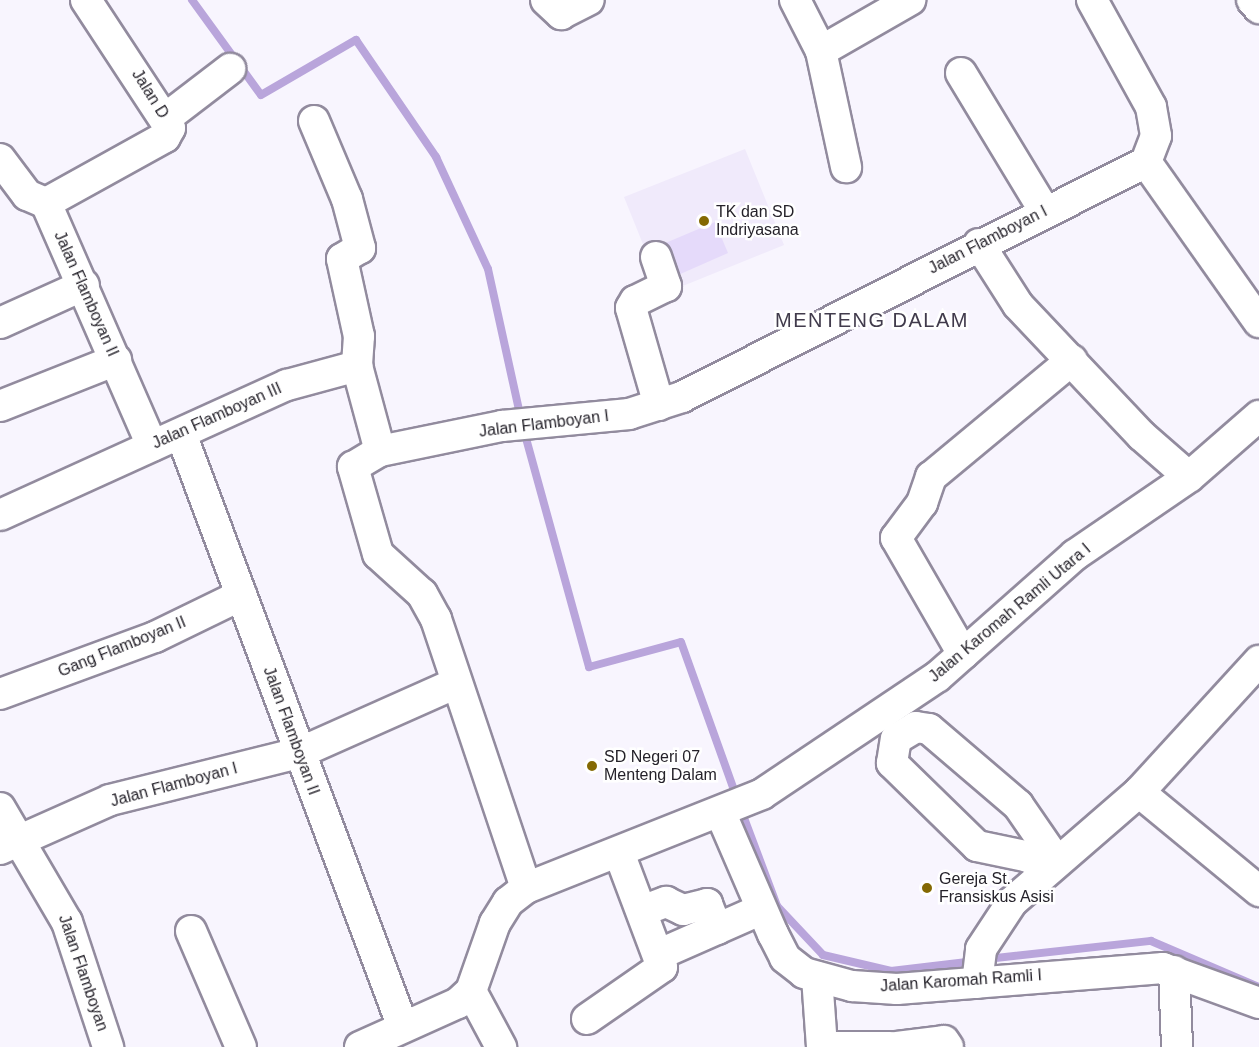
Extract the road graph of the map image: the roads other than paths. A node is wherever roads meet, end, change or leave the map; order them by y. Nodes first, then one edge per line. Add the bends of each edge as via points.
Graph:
1 (87, 0) edge
2 (589, 0) edge
3 (795, 0) edge
4 (910, 0) edge
5 (1092, 0) edge
6 (1252, 0) edge
7 (550, 7) edge
8 (1259, 8) edge
9 (820, 51) junction
10 (230, 69) dead end
11 (961, 73) dead end
12 (166, 118) junction
13 (314, 121) dead end
14 (0, 159) edge
15 (1146, 162) junction
16 (846, 167) dead end
17 (46, 203) junction
18 (1044, 210) junction
19 (979, 244) junction
20 (656, 257) dead end
21 (84, 285) junction
22 (1259, 322) edge
23 (0, 323) edge
24 (116, 360) junction
25 (1071, 360) junction
26 (357, 366) junction
27 (659, 405) junction
28 (0, 406) edge
29 (1259, 416) edge
30 (180, 434) junction
31 (152, 446) junction
32 (380, 451) junction
33 (1189, 477) junction
34 (0, 515) edge
35 (241, 595) junction
36 (963, 654) junction
37 (1259, 661) edge
38 (456, 683) junction
39 (0, 694) edge
40 (299, 753) junction
41 (1139, 792) junction
42 (0, 808) edge
43 (728, 812) junction
44 (10, 845) edge
45 (620, 855) junction
46 (1053, 863) junction
47 (526, 888) junction
48 (1259, 891) edge
49 (762, 909) junction
50 (642, 911) junction
51 (717, 929) junction
52 (191, 931) dead end
53 (660, 954) junction
54 (1174, 971) junction
55 (818, 977) junction
56 (977, 983) junction
57 (471, 991) junction
58 (1259, 1003) edge
59 (587, 1019) dead end
60 (403, 1027) junction
61 (108, 1047) edge
62 (241, 1047) edge
63 (360, 1047) edge
64 (501, 1047) edge
65 (822, 1047) edge
66 (830, 1047) edge
67 (890, 1047) edge
68 (897, 1047) edge
69 (948, 1047) edge
70 (1177, 1047) edge

1 - 12 street, Jalan D
2 - 7 street
3 - 9 street
4 - 9 street
5 - 15 street via 1151,108 1156,136
6 - 8 street
9 - 16 street
10 - 12 street
11 - 18 street
12 - 17 street, Jalan D via 170,128 165,137
13 - 26 street via 347,199 360,248 342,259 359,336
14 - 17 street via 27,195
15 - 18 street, Jalan Flamboyan I
15 - 22 street
17 - 21 street, Jalan Flamboyan II
18 - 19 street, Jalan Flamboyan I
19 - 25 street via 1018,305
19 - 27 street, Jalan Flamboyan I via 724,380
20 - 27 street via 666,286 631,308
21 - 23 street
21 - 24 street, Jalan Flamboyan II
24 - 28 street
24 - 31 street, Jalan Flamboyan II
25 - 33 street via 1142,436
25 - 36 street via 931,477 922,503 896,538
26 - 30 street, Jalan Flamboyan III via 287,385
26 - 32 street
27 - 32 street, Jalan Flamboyan I via 629,414 515,426
29 - 33 street, Jalan Karomah Ramli Utara I
30 - 31 street, Jalan Flamboyan III
30 - 35 street, Jalan Flamboyan II
31 - 34 street, Jalan Flamboyan III
32 - 38 street, Jalan Flamboyan I via 361,459 352,475 371,541 422,594
33 - 36 street, Jalan Karomah Ramli Utara I via 1076,555
35 - 39 street, Gang Flamboyan II via 155,637
35 - 40 street, Jalan Flamboyan II
36 - 43 street, Jalan Karomah Ramli Utara I via 762,794
37 - 41 street
38 - 40 street, Jalan Flamboyan I
38 - 47 street, Jalan Flamboyan I
40 - 44 street, Jalan Flamboyan I via 110,801
40 - 60 street, Jalan Flamboyan II
41 - 46 street via 1078,849
41 - 48 street
42 - 44 street, Jalan Flamboyan
43 - 45 street
43 - 49 street, Jalan Karomah Ramli I
44 - 61 street, Jalan Flamboyan via 68,922
45 - 47 street
45 - 50 street
46 - 46 street via 977,846 892,763 896,739 916,727 929,729 1018,805
46 - 56 street via 1012,902 981,950
47 - 57 street via 507,902 495,923
49 - 51 street
49 - 55 street, Jalan Karomah Ramli I via 785,958
50 - 51 street via 666,902 682,910 708,904
50 - 53 street
51 - 53 street
52 - 62 street
53 - 59 street via 658,974
54 - 56 street, Jalan Karomah Ramli I via 1079,972
54 - 58 street, Jalan Karomah Ramli I
54 - 70 street
55 - 56 street, Jalan Karomah Ramli I via 897,989
55 - 65 street
57 - 60 street via 458,1003
57 - 64 street
60 - 63 street
66 - 67 street
68 - 69 street via 944,1041

